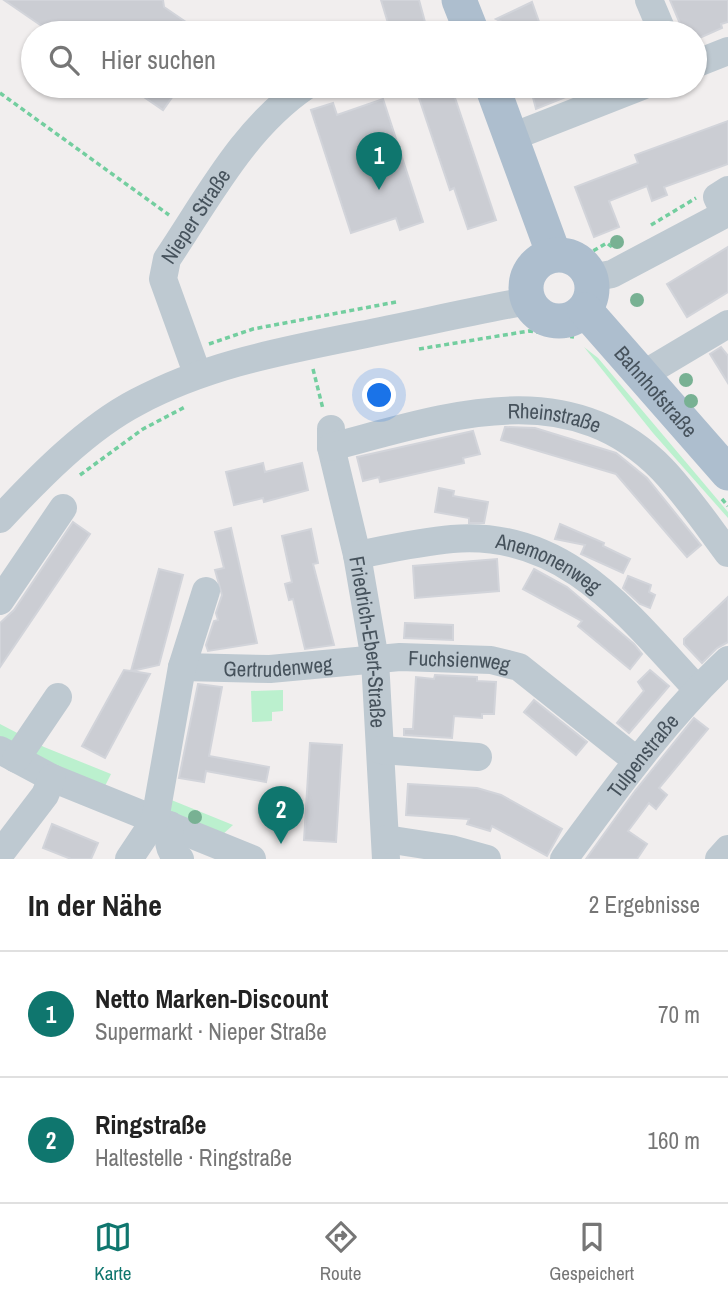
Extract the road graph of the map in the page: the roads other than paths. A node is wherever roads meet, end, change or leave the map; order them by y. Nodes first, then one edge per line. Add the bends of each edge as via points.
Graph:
1 (459, 0) edge
2 (649, 0) edge
3 (467, 21) edge
4 (658, 21) edge
5 (728, 51) edge
6 (707, 59) edge
7 (288, 98) edge
8 (497, 98) edge
9 (611, 98) edge
10 (512, 136) junction
11 (717, 191) edge
12 (577, 288) junction
13 (528, 301) junction
14 (728, 324) edge
15 (197, 373) junction
16 (644, 374) junction
17 (331, 438) joint
18 (728, 474) edge
19 (63, 508) dead end
20 (0, 519) edge
21 (728, 553) edge
22 (357, 555) junction
23 (206, 591) dead end
24 (0, 601) edge
25 (375, 660) junction
26 (728, 660) edge
27 (182, 667) junction
28 (697, 689) junction
29 (58, 697) dead end
30 (381, 750) junction
31 (8, 754) edge
32 (478, 757) dead end
33 (637, 761) junction
34 (52, 778) junction
35 (163, 823) junction
36 (386, 849) edge
37 (728, 849) edge
38 (0, 854) edge
39 (129, 859) edge
40 (180, 859) edge
41 (252, 859) edge
42 (487, 859) edge
43 (564, 859) edge
44 (719, 859) edge

1 - 3 main road
2 - 4 street
5 - 6 street
7 - 15 street, Nieper Straße via 242,146 167,259 163,279
8 - 10 main road, Bahnhofstraße
9 - 10 street
10 - 12 main road, Bahnhofstraße
11 - 12 street via 725,214
12 - 13 main road via 532,267 527,278
12 - 13 main road via 576,317 543,318
12 - 16 main road, Bahnhofstraße
13 - 15 street
14 - 16 street
15 - 20 street via 135,403 92,434 47,470
16 - 18 main road, Bahnhofstraße
17 - 21 street, Rheinstraße via 500,408 545,411 588,421 627,442 662,469
17 - 22 street, Friedrich-Ebert-Straße
19 - 24 street
22 - 25 street, Friedrich-Ebert-Straße
22 - 28 street, Anemonenweg via 453,539 500,540 544,552 583,574
23 - 27 street
25 - 27 street, Gertrudenweg via 270,668
25 - 30 street, Friedrich-Ebert-Straße
25 - 33 street, Fuchsienweg via 491,660 519,667
26 - 28 street, Tulpenstraße
27 - 35 street
28 - 33 street, Tulpenstraße
29 - 31 street
30 - 32 street
30 - 36 street, Friedrich-Ebert-Straße
31 - 34 street
33 - 43 street, Tulpenstraße
34 - 35 street
34 - 38 street via 45,795
35 - 39 street
35 - 40 street via 168,842
35 - 41 street
36 - 42 street via 451,849
37 - 44 street

